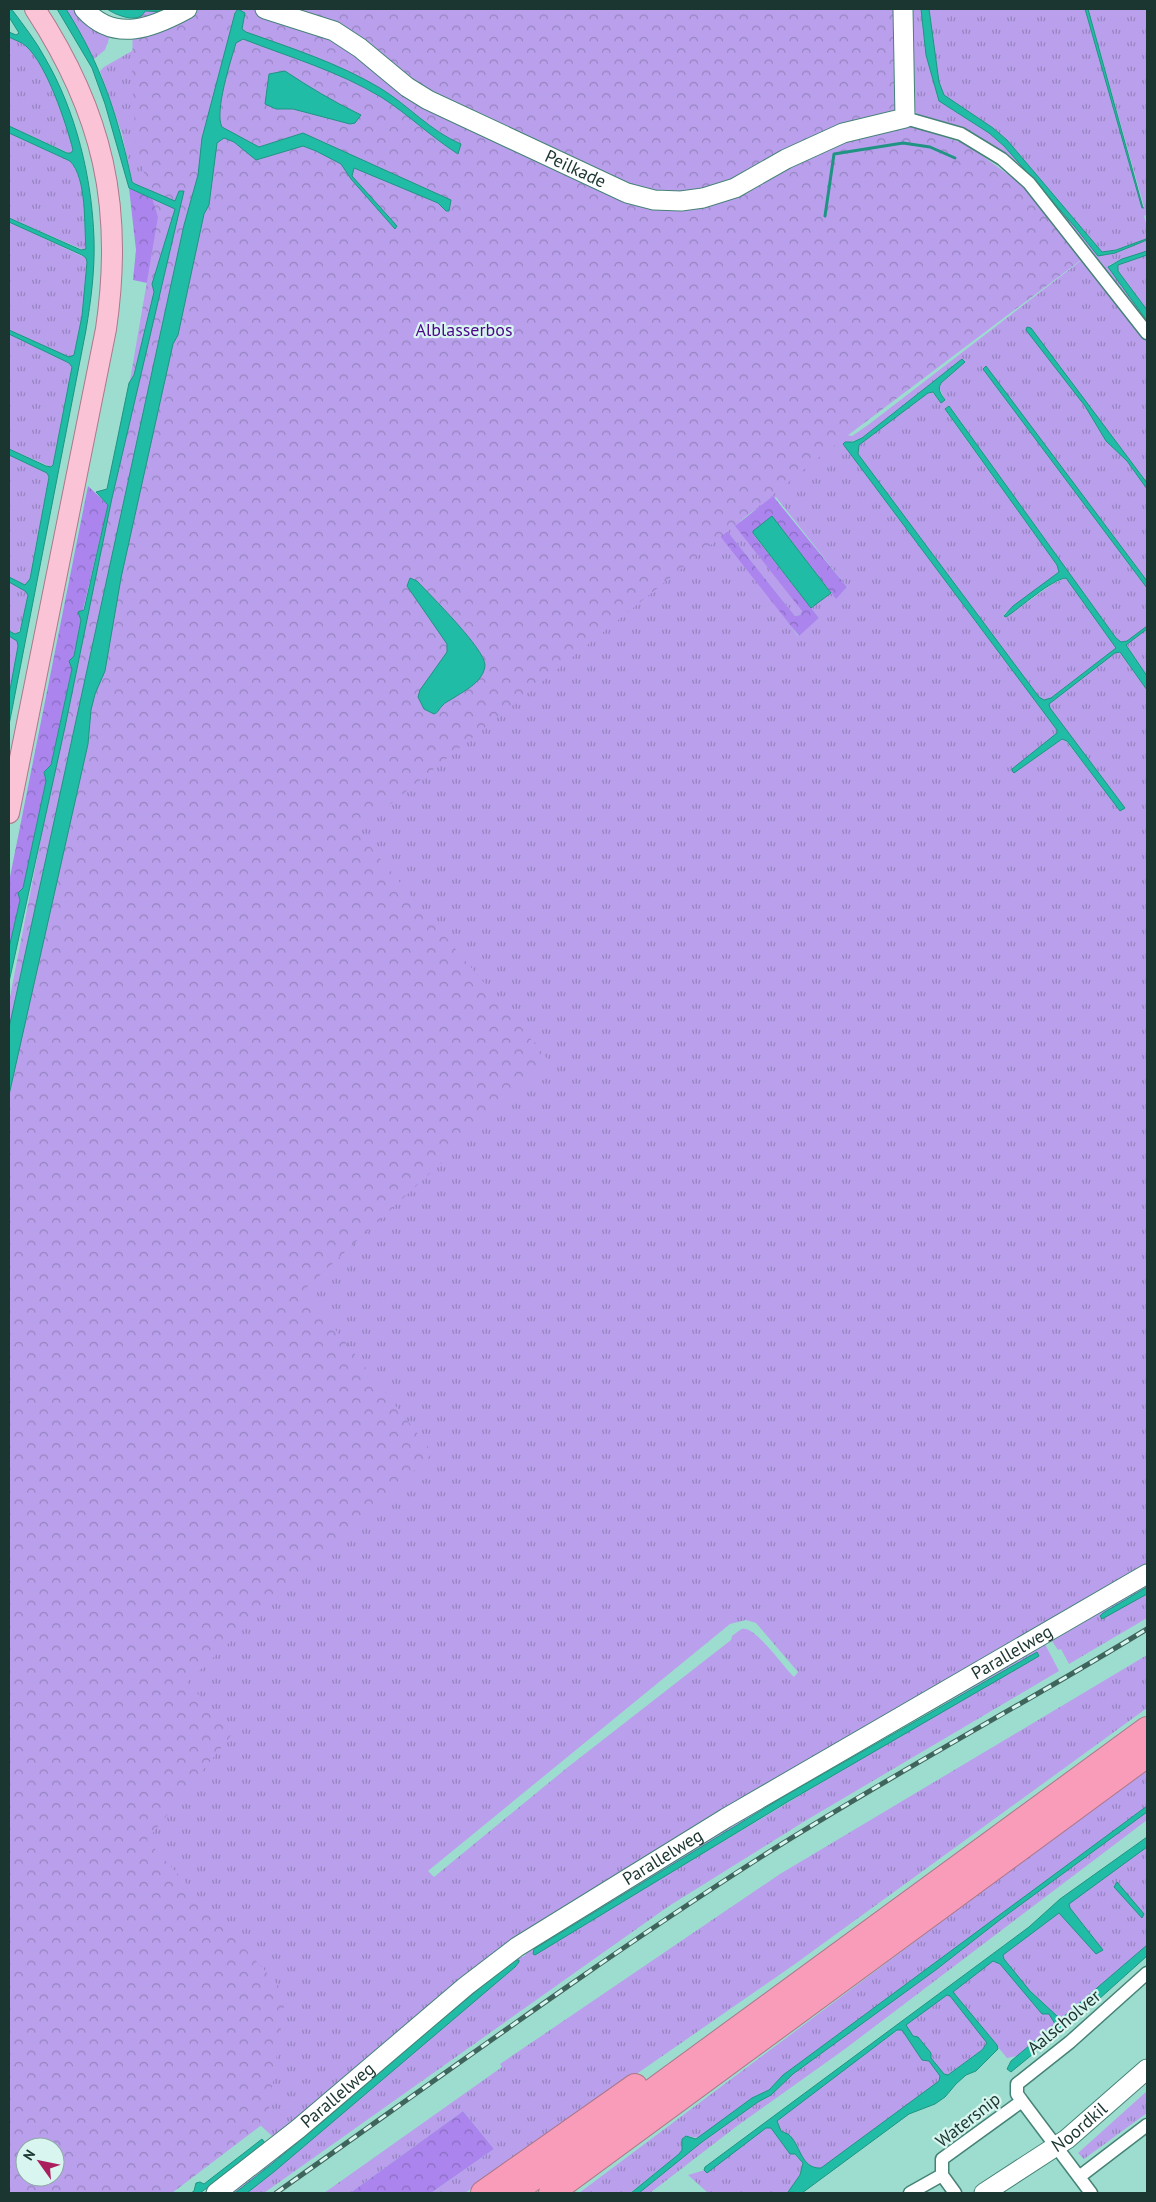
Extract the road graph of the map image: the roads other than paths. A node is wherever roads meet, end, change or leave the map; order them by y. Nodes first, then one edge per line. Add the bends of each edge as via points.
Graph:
1 (35, 9) edge
2 (84, 9) edge
3 (188, 9) edge
4 (265, 9) edge
5 (903, 9) edge
6 (905, 118) junction
7 (1147, 333) edge
8 (9, 813) edge
9 (1147, 1574) edge
10 (1147, 1729) edge
11 (1147, 1755) edge
12 (1147, 1973) edge
13 (790, 1991) junction
14 (1147, 2068) edge
15 (1147, 2077) edge
16 (1022, 2100) junction
17 (659, 2114) junction
18 (1147, 2126) edge
19 (1059, 2149) junction
20 (942, 2175) junction
21 (1079, 2177) junction
22 (216, 2193) edge
23 (483, 2193) edge
24 (513, 2193) edge
25 (551, 2193) edge
26 (566, 2193) edge
27 (910, 2193) edge
28 (955, 2193) edge
29 (984, 2193) edge
30 (1091, 2193) edge

1 - 8 main road via 68,65 91,119 108,192 113,264 106,329
2 - 3 street via 109,26 127,29 147,28
4 - 6 street, Peilkade via 334,31 428,100 627,193 654,200 703,198 735,188 786,159 843,133
5 - 6 street
6 - 7 street via 962,134 1002,159 1022,177
9 - 22 street, Parallelweg via 734,1813 517,1947 466,1986 284,2141
10 - 13 highway
11 - 17 highway
12 - 16 street, Aalscholver via 1070,2042 1016,2084 1017,2094
13 - 23 highway via 686,2051
13 - 24 highway
14 - 19 street, Noordkil
15 - 19 street, Noordkil
16 - 19 street, Watersnip
16 - 20 street, Watersnip via 942,2159
17 - 25 highway
17 - 26 highway via 634,2141
18 - 21 street
19 - 21 street, Watersnip
19 - 29 street, Noordkil via 1016,2171
20 - 27 street
20 - 28 street, Watersnip
21 - 30 street, Watersnip

